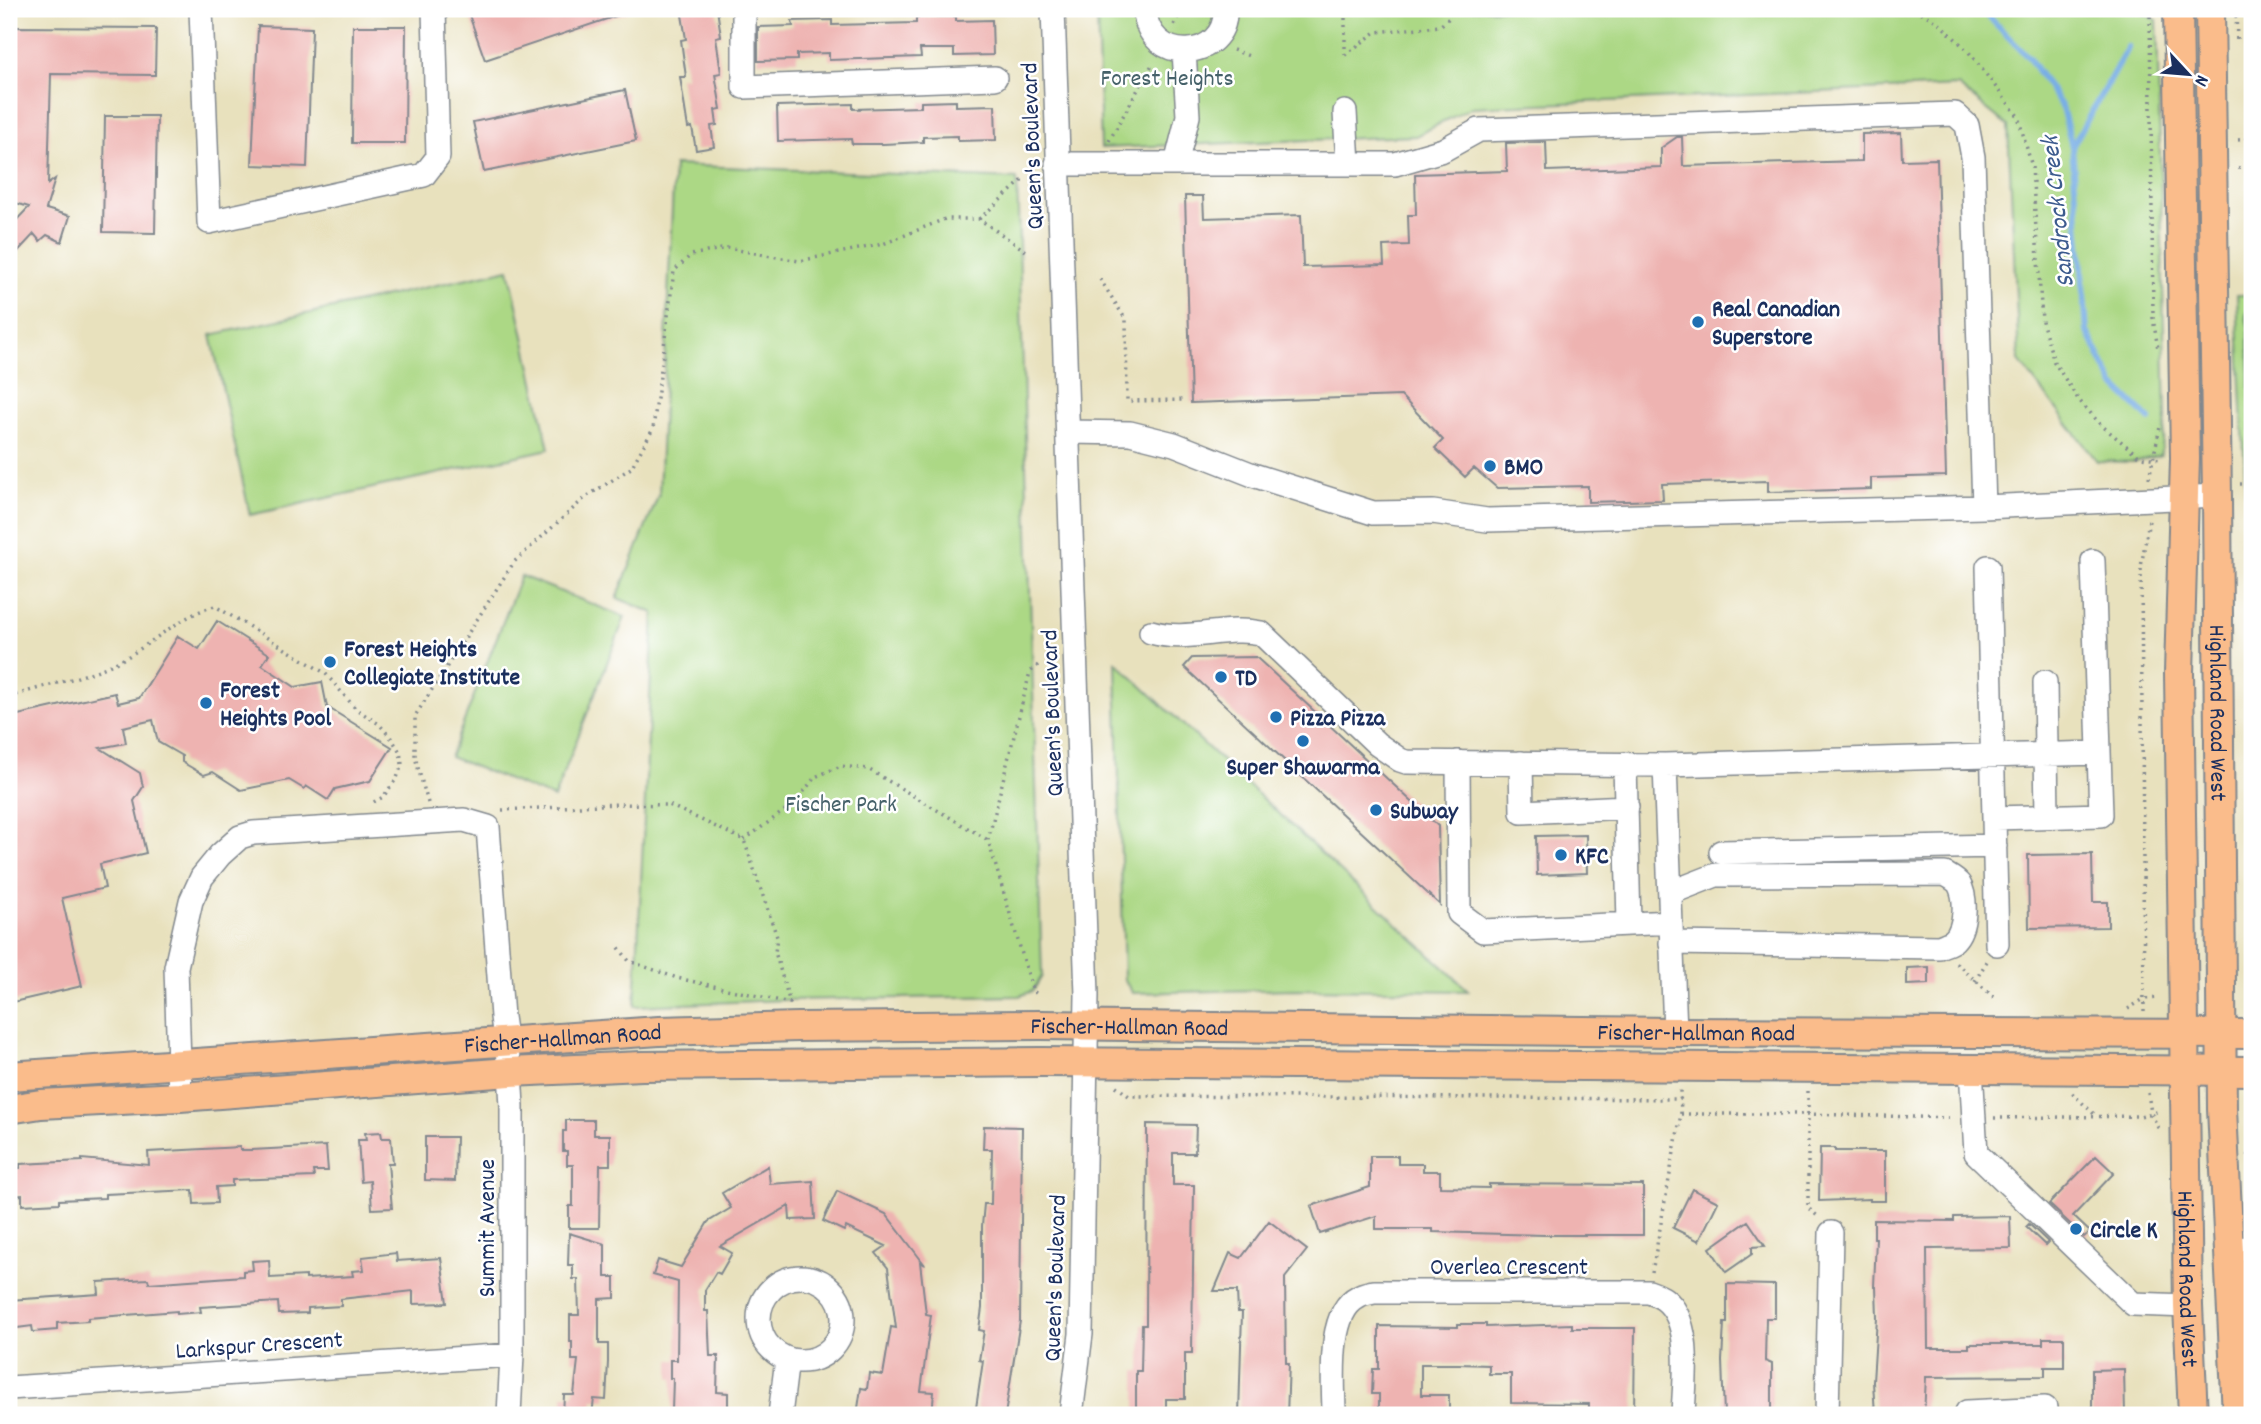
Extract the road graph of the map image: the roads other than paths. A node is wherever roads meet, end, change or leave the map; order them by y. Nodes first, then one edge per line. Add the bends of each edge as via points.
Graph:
1 (201, 9) edge
2 (434, 9) edge
3 (744, 9) edge
4 (1053, 9) edge
5 (1145, 9) edge
6 (1225, 9) edge
7 (2178, 9) edge
8 (2210, 9) edge
9 (1174, 48) junction
10 (995, 78) dead end
11 (1345, 112) dead end
12 (1348, 163) junction
13 (1057, 164) junction
14 (1176, 164) junction
15 (1068, 432) junction
16 (2228, 490) junction
17 (2184, 498) junction
18 (1984, 507) junction
19 (2093, 561) dead end
20 (1988, 568) dead end
21 (1151, 632) dead end
22 (2045, 682) dead end
23 (2099, 753) junction
24 (2046, 754) junction
25 (1992, 756) junction
26 (1458, 762) junction
27 (1521, 763) junction
28 (1625, 764) junction
29 (1665, 765) junction
30 (1626, 807) junction
31 (2047, 817) junction
32 (1994, 818) junction
33 (1995, 846) junction
34 (1721, 852) dead end
35 (1670, 893) junction
36 (1629, 924) junction
37 (1671, 932) junction
38 (1997, 944) dead end
39 (1087, 1025) junction
40 (1675, 1031) junction
41 (2184, 1033) junction
42 (2222, 1033) junction
43 (2252, 1034) edge
44 (506, 1042) junction
45 (180, 1063) junction
46 (1087, 1063) junction
47 (1971, 1069) junction
48 (2184, 1071) junction
49 (2222, 1071) junction
50 (2252, 1071) edge
51 (510, 1072) junction
52 (9, 1076) edge
53 (180, 1097) junction
54 (9, 1109) edge
55 (1831, 1233) road end
56 (2240, 1249) edge
57 (2188, 1306) junction
58 (512, 1355) junction
59 (787, 1359) dead end
60 (9, 1388) edge
61 (1967, 1412) dead end
62 (509, 1415) edge
63 (780, 1415) edge
64 (1071, 1415) edge
65 (1334, 1415) edge
66 (1683, 1415) edge
67 (1827, 1415) edge
68 (2045, 1415) edge
69 (2193, 1415) edge
70 (2237, 1415) edge

1 - 2 street via 209,222 424,176 438,157
3 - 10 street via 744,87
4 - 13 street, Queen's Boulevard
5 - 9 street via 1155,38
6 - 9 street via 1221,31 1212,42 1198,49
7 - 17 main road, Highland Road West
8 - 16 main road, Highland Road West
9 - 14 street via 1188,116
11 - 12 street
12 - 14 street
12 - 18 street via 1395,163 1443,150 1479,130 1955,114 1967,125 1973,158
13 - 14 street
13 - 15 street, Queen's Boulevard
15 - 18 street via 1130,433 1174,444 1373,513 1433,512 1487,520
15 - 39 street, Queen's Boulevard
16 - 17 street
16 - 42 main road, Highland Road West
17 - 18 street
17 - 41 main road, Highland Road West via 2179,673
19 - 23 street
20 - 25 street
21 - 26 street via 1170,638 1261,633 1377,744 1400,760
22 - 24 street
23 - 24 street
23 - 31 street via 2101,815
24 - 25 street
24 - 31 street
25 - 29 street
25 - 32 street
26 - 27 street
26 - 36 street via 1459,913 1483,931
27 - 28 street
27 - 30 street via 1521,812
28 - 29 street
28 - 30 street
29 - 35 street
30 - 36 street
31 - 32 street
32 - 33 street
33 - 34 street
33 - 38 street
35 - 37 street
35 - 37 street via 1716,876 1945,874 1958,882 1963,895 1962,926 1954,941 1939,947
36 - 37 street
37 - 40 street
39 - 40 main road, Fischer-Hallman Road
39 - 44 main road, Fischer-Hallman Road via 659,1031
39 - 46 street, Queen's Boulevard
40 - 41 main road, Fischer-Hallman Road
41 - 42 main road, Fischer-Hallman Road
41 - 48 main road, Highland Road West
42 - 43 main road, Fischer-Hallman Road
42 - 49 main road, Highland Road West
44 - 45 main road, Fischer-Hallman Road
44 - 45 street, Summit Avenue via 488,827 464,820 253,833 240,837 220,855 191,901 176,967
44 - 51 street, Summit Avenue
45 - 52 main road, Fischer-Hallman Road
45 - 53 street
46 - 47 main road, Fischer-Hallman Road
46 - 51 main road, Fischer-Hallman Road via 642,1066
46 - 64 street, Queen's Boulevard via 1081,1334
47 - 48 main road, Fischer-Hallman Road
47 - 57 street via 1976,1153 2133,1304
48 - 49 main road, Fischer-Hallman Road
48 - 57 main road, Highland Road West
49 - 50 main road, Fischer-Hallman Road
49 - 56 main road, Highland Road West
51 - 53 main road, Fischer-Hallman Road
51 - 58 street, Summit Avenue
53 - 54 main road, Fischer-Hallman Road
55 - 67 street
56 - 70 main road, Highland Road West
57 - 69 main road, Highland Road West
58 - 60 street, Larkspur Crescent
58 - 62 street, Summit Avenue
59 - 63 street
61 - 68 street via 2045,1408
65 - 66 street, Overlea Crescent via 1339,1322 1356,1297 1374,1292 1649,1292 1664,1299 1681,1327 1685,1347

